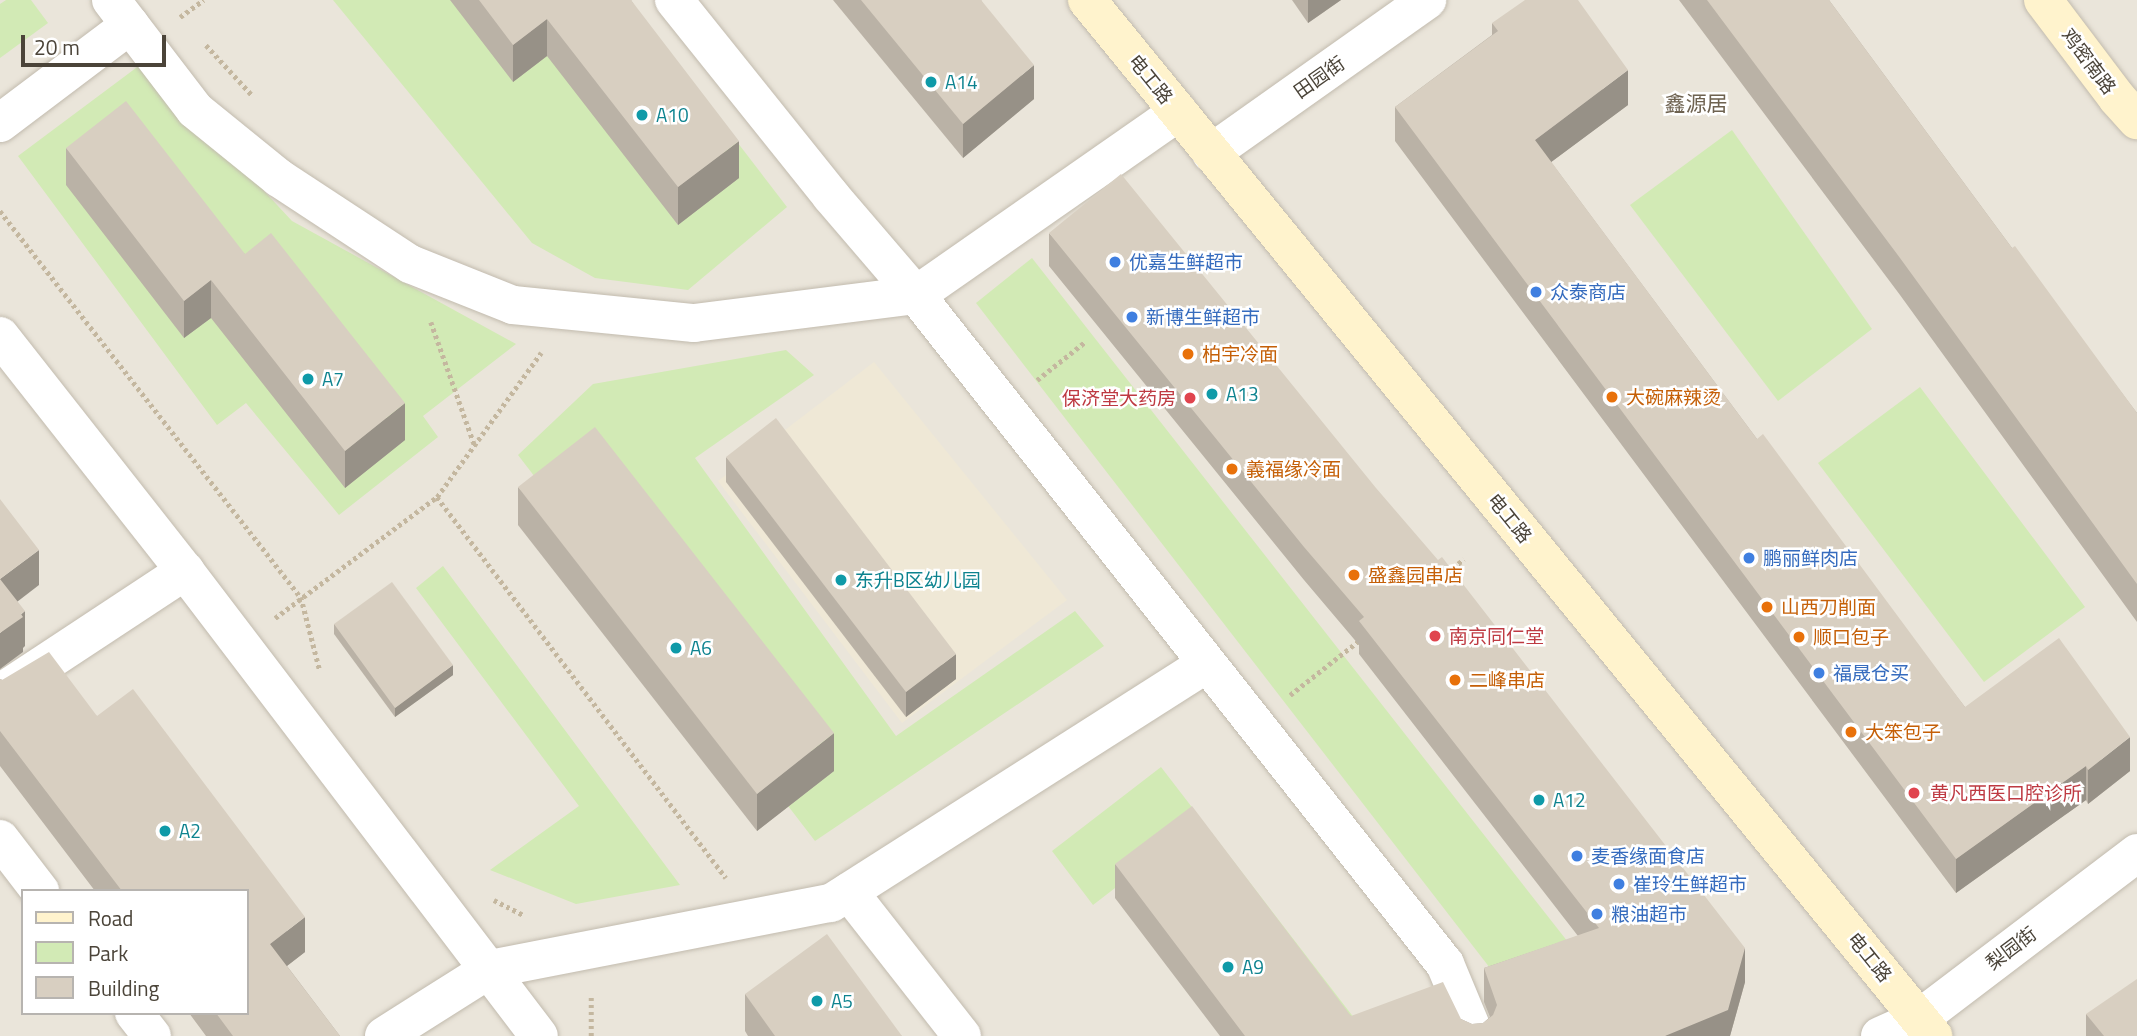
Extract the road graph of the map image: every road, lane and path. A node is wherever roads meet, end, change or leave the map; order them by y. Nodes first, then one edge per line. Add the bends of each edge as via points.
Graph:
1 (203, 0) edge
2 (674, 0) edge
3 (1087, 0) edge
4 (1427, 0) edge
5 (2043, 0) edge
6 (121, 12) edge
7 (180, 18) dead end
8 (1178, 112) junction
9 (2137, 120) edge
10 (0, 123) edge
11 (1210, 153) junction
12 (0, 211) edge
13 (410, 264) junction
14 (916, 295) junction
15 (572, 311) junction
16 (0, 336) edge
17 (1085, 342) dead end
18 (1004, 407) junction
19 (475, 446) junction
20 (437, 497) junction
21 (1464, 559) dead end
22 (185, 571) junction
23 (1443, 575) edge
24 (301, 597) junction
25 (1369, 633) edge
26 (241, 644) junction
27 (1206, 664) junction
28 (322, 678) dead end
29 (0, 693) edge
30 (1253, 723) junction
31 (0, 839) edge
32 (2137, 853) edge
33 (38, 889) edge
34 (849, 892) junction
35 (486, 896) dead end
36 (756, 918) junction
37 (591, 950) junction
38 (490, 969) junction
39 (136, 1015) edge
40 (1926, 1027) edge
41 (152, 1036) edge
42 (384, 1036) edge
43 (539, 1036) edge
44 (591, 1036) edge
45 (962, 1036) edge
46 (1475, 1036) edge
47 (1880, 1036) edge

1 - 7 path
2 - 14 street
3 - 8 street, 电工路
4 - 11 street, 田园街
5 - 9 street, 鸡密南路
6 - 10 street
6 - 13 street via 195,110 279,178
8 - 11 street, 电工路
8 - 14 street
11 - 40 street, 电工路
12 - 24 path
13 - 15 street via 513,305
13 - 19 path
14 - 15 street via 694,323
14 - 18 street
15 - 19 path
16 - 22 street
17 - 18 path
18 - 27 street
19 - 20 path
20 - 24 path
20 - 36 path
21 - 23 path
22 - 26 street
22 - 29 street
24 - 26 path
24 - 28 path
25 - 30 path
26 - 38 street
27 - 30 street
27 - 34 street
30 - 46 street via 1445,964
31 - 33 street
32 - 40 street, 梨园街
34 - 36 street via 831,903
34 - 45 street
35 - 37 path
36 - 37 street
37 - 38 street
37 - 44 path
38 - 42 street
38 - 43 street
39 - 41 street
40 - 47 street, 梨园街

